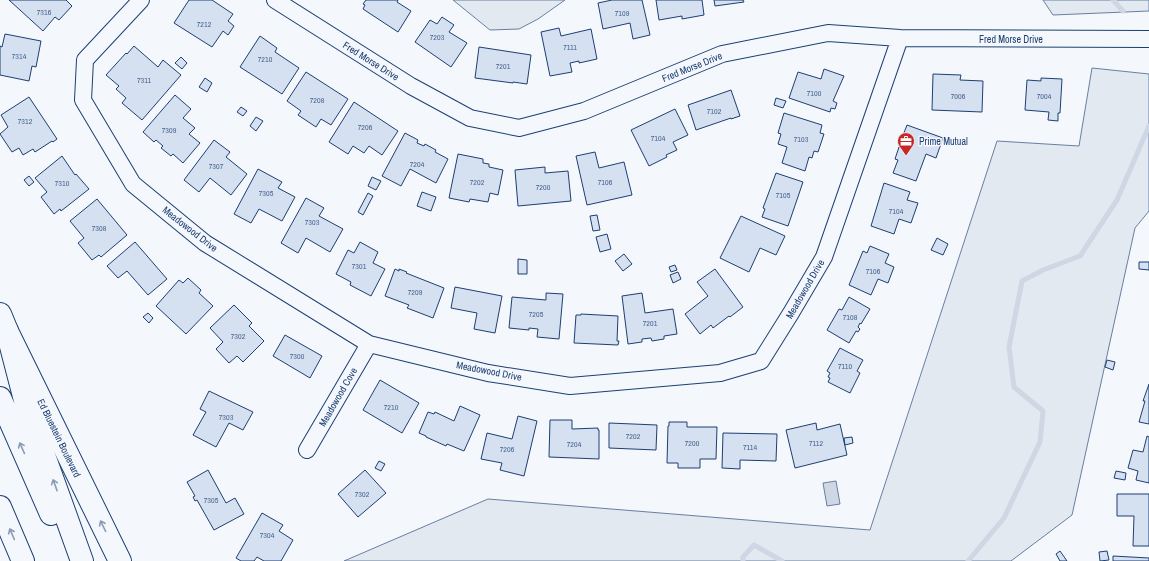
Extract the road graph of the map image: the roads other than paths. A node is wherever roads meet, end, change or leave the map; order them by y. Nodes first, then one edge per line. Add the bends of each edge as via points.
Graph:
1 (142, 0) edge
2 (275, 0) edge
3 (900, 38) junction
4 (1149, 39) edge
5 (4, 322) edge
6 (369, 344) junction
7 (0, 398) edge
8 (307, 450) dead end
9 (0, 507) edge
10 (23, 561) edge
11 (72, 561) edge
12 (82, 561) edge
13 (120, 561) edge

1 - 6 street, Meadowood Drive via 85,60 83,100 133,184 204,243
2 - 3 street, Fred Morse Drive via 411,86 470,118 519,128 584,111 722,54 828,33
3 - 4 street, Fred Morse Drive
3 - 6 street, Meadowood Drive via 824,257 761,361 720,373 570,386 488,373
12 -> 5 main road via 27,408
13 -> 5 main road, Ed Bluestein Boulevard
6 - 8 street, Meadowood Cove
11 -> 7 main road
10 -> 9 main road

